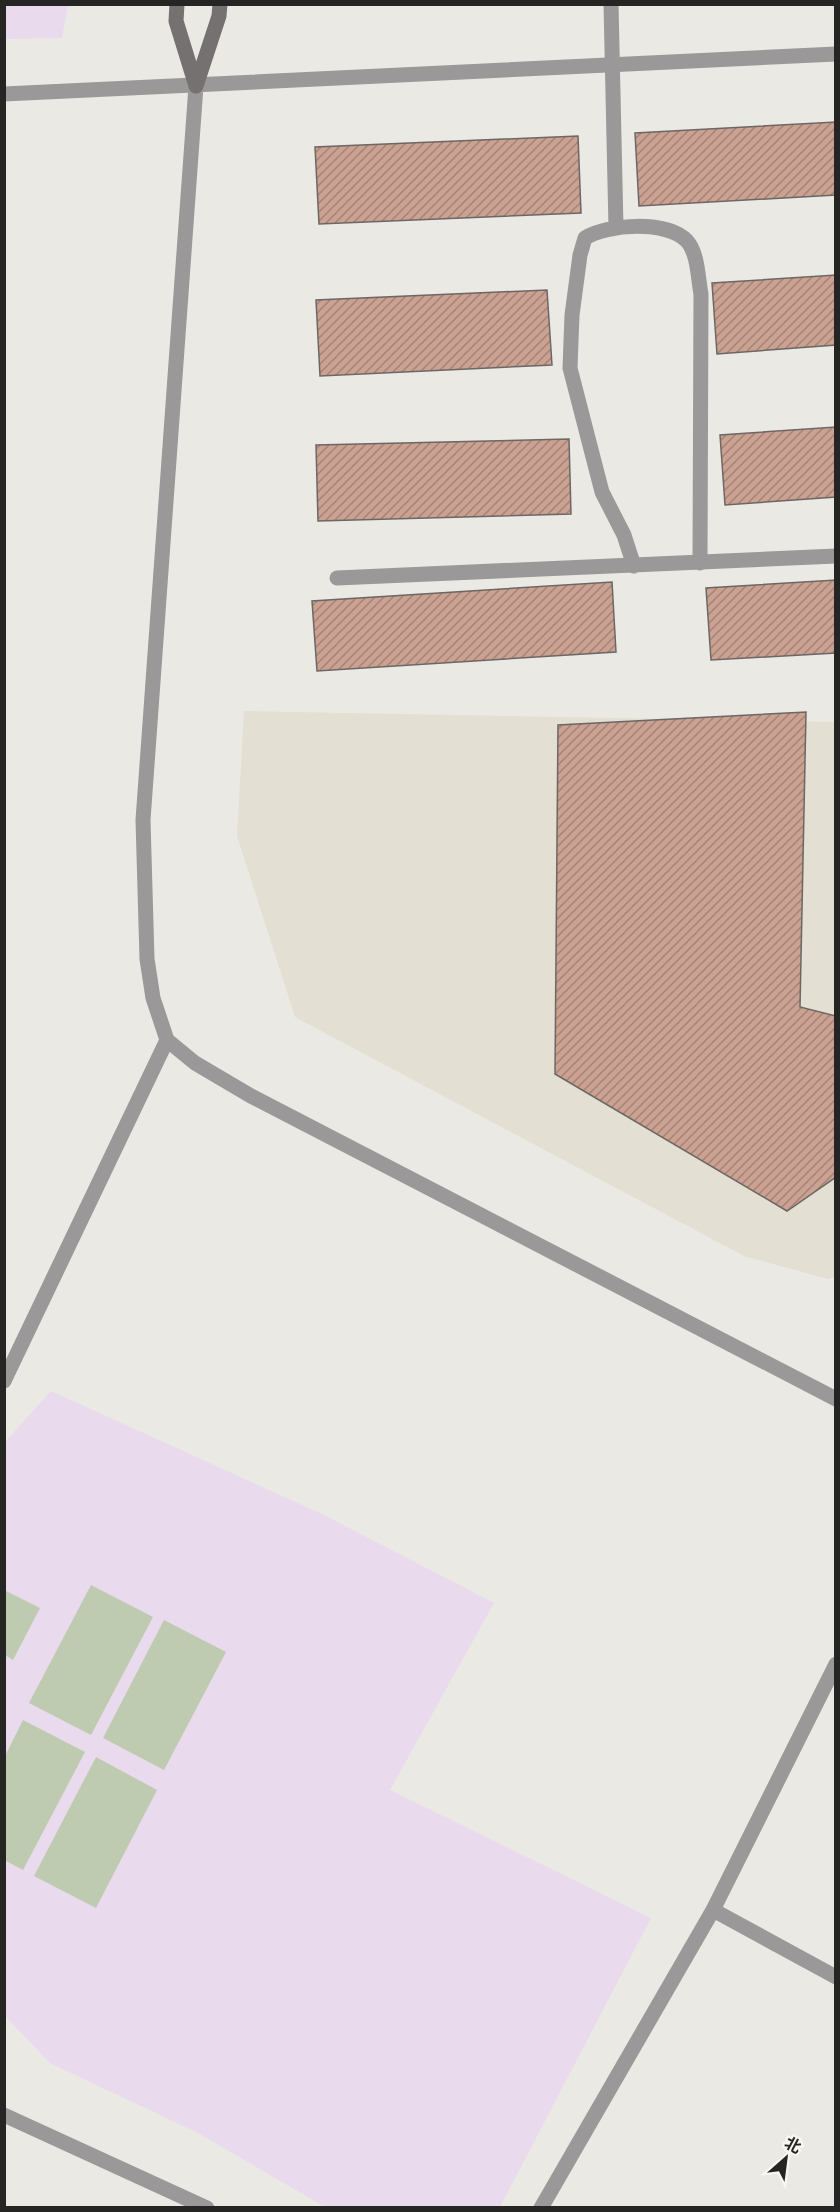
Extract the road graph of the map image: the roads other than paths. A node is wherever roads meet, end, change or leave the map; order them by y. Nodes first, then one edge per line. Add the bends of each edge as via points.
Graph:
1 (177, 4) edge
2 (220, 4) edge
3 (612, 4) edge
4 (836, 54) edge
5 (611, 65) junction
6 (196, 86) junction
7 (4, 94) edge
8 (616, 228) junction
9 (836, 556) edge
10 (700, 563) junction
11 (634, 566) junction
12 (336, 579) dead end
13 (167, 1040) junction
14 (4, 1381) edge
15 (836, 1399) edge
16 (836, 1664) edge
17 (713, 1910) junction
18 (836, 1977) edge
19 (4, 2115) edge
20 (207, 2208) edge
21 (541, 2208) edge

1 - 6 main road via 176,21
2 - 6 main road
3 - 5 street
4 - 5 street
5 - 6 street
5 - 8 street
6 - 7 street
6 - 13 street via 143,820 147,959 153,998
8 - 10 street via 665,230 687,241 695,261 701,294
8 - 11 street via 599,230 585,238 572,315 570,368 602,492 624,535
9 - 10 street
10 - 11 street
11 - 12 street
13 - 14 street
13 - 15 street via 195,1063 251,1096
16 - 17 street
17 - 18 street
17 - 21 street
19 - 20 street

